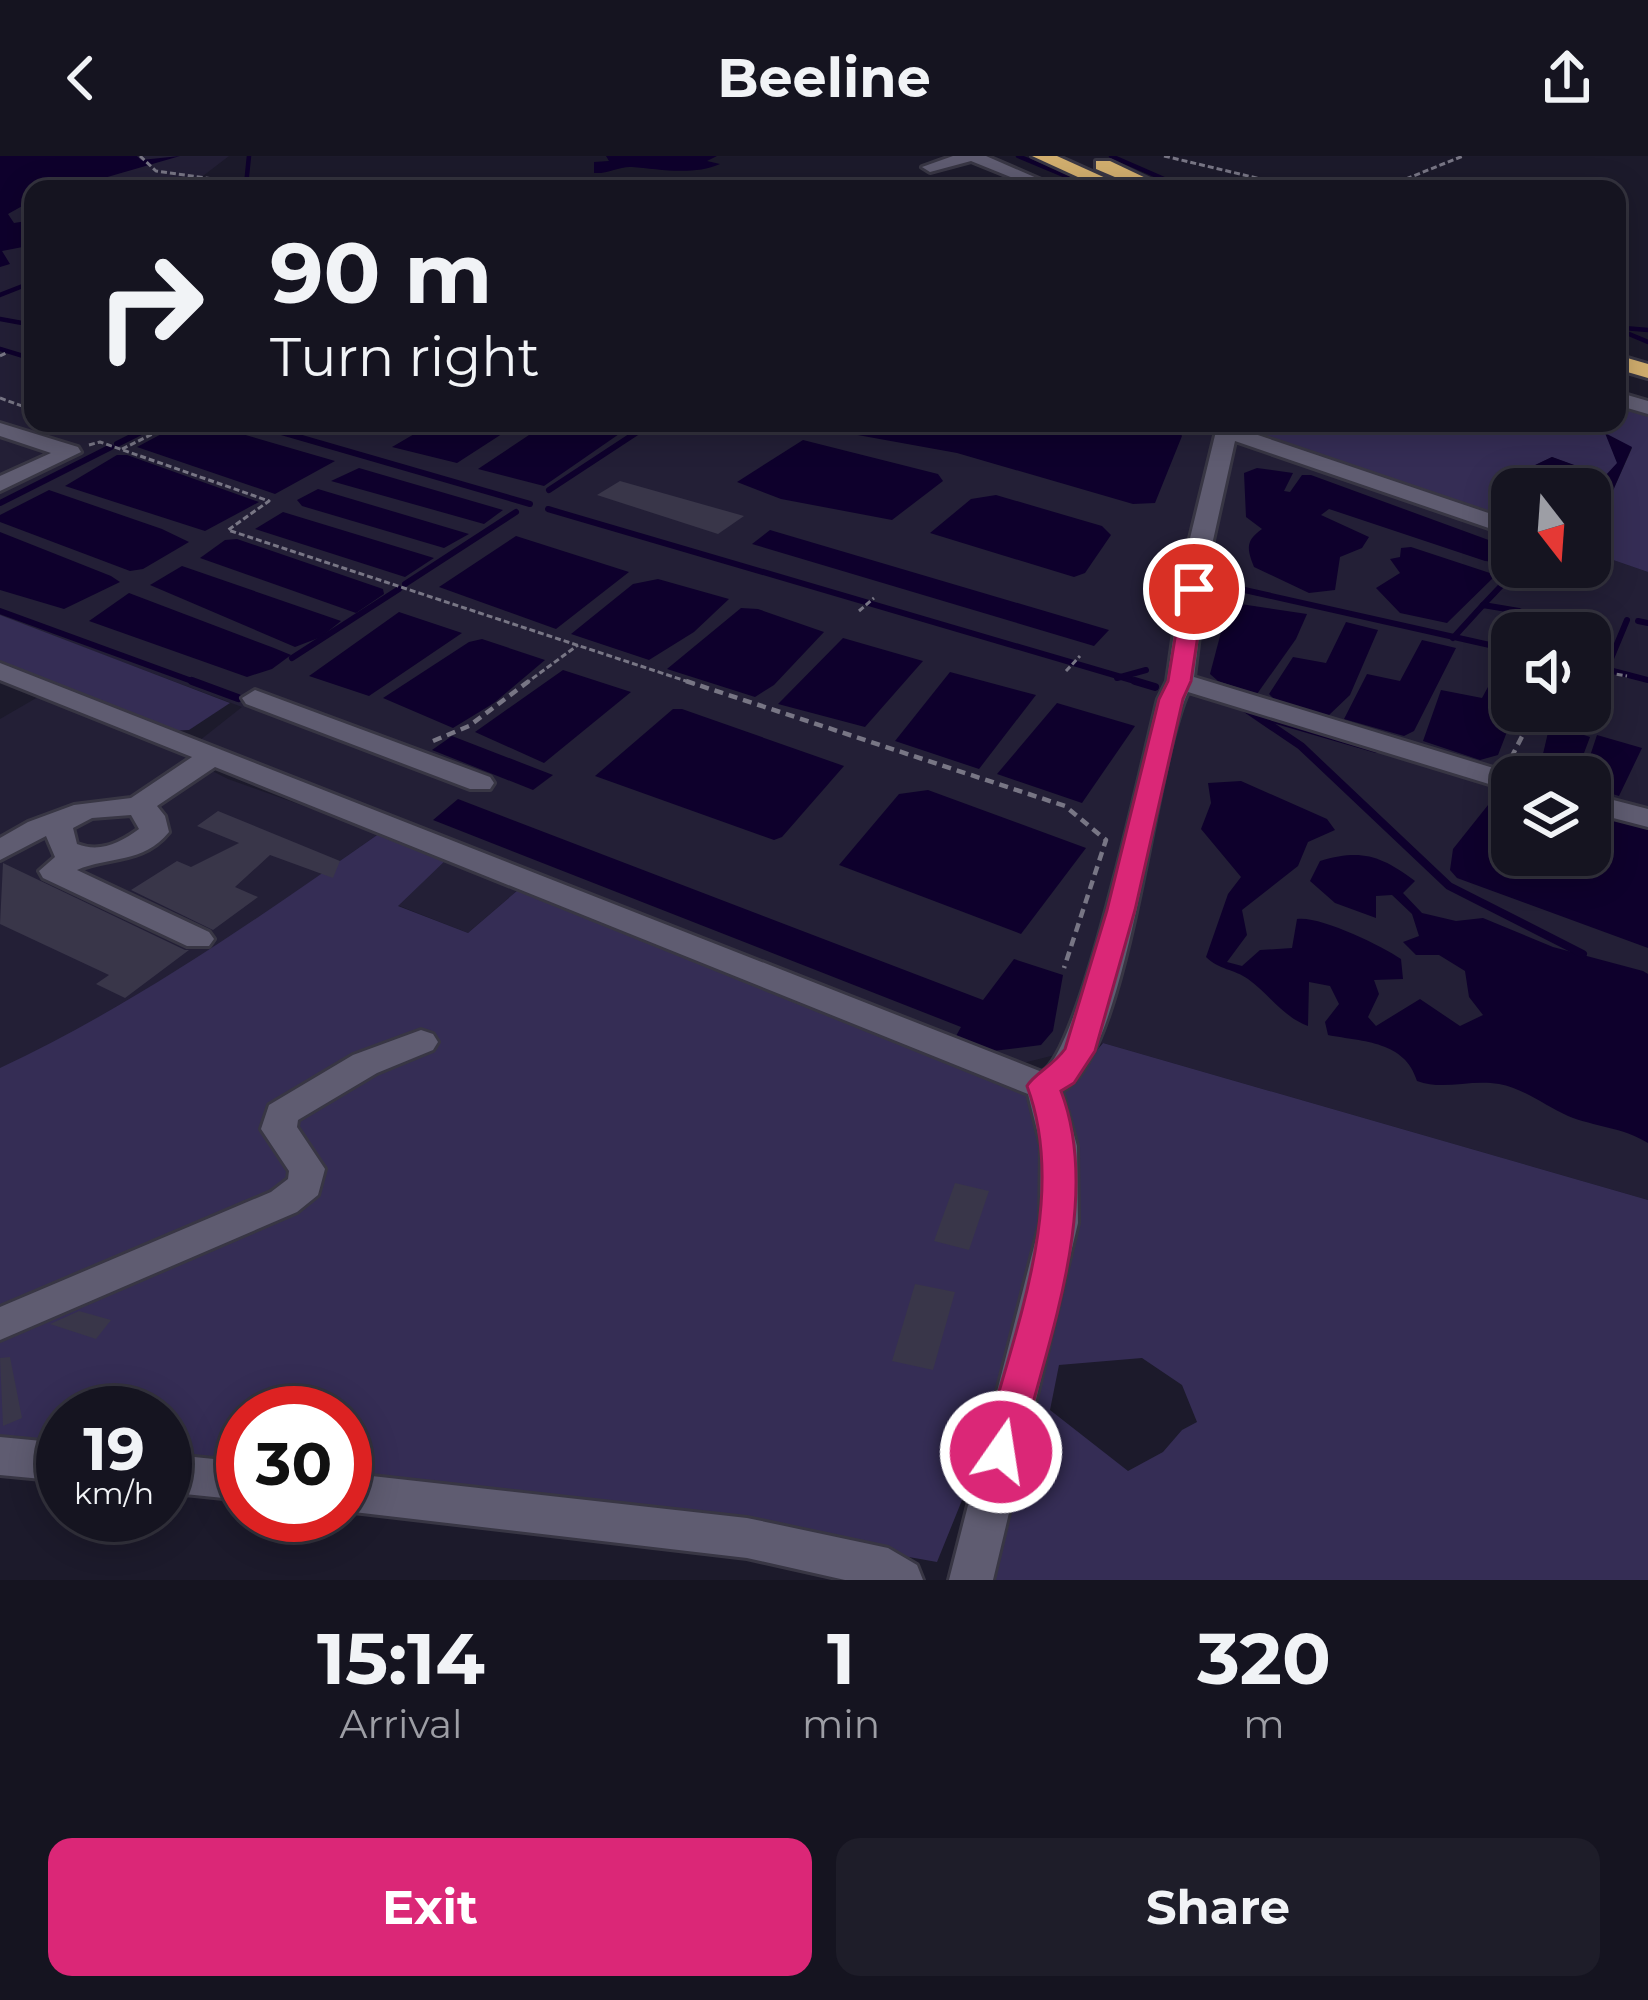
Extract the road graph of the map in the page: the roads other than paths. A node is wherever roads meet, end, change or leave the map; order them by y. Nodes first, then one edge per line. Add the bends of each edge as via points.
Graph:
1 (972, 156) edge
2 (1041, 156) edge
3 (1063, 156) edge
4 (1084, 156) edge
5 (929, 167) dead end
6 (1032, 180) edge
7 (1098, 180) edge
8 (1115, 180) edge
9 (1139, 180) edge
10 (0, 429) edge
11 (1226, 432) edge
12 (1241, 432) edge
13 (0, 484) edge
14 (1491, 521) edge
15 (0, 671) edge
16 (1180, 681) junction
17 (327, 743) dead end
18 (211, 757) junction
19 (1491, 775) edge
20 (480, 783) dead end
21 (138, 806) junction
22 (1611, 808) edge
23 (1648, 818) edge
24 (64, 819) junction
25 (0, 851) edge
26 (77, 856) junction
27 (198, 940) dead end
28 (421, 1042) dead end
29 (1043, 1086) junction
30 (0, 1324) edge
31 (0, 1456) edge
32 (36, 1459) edge
33 (372, 1495) edge
34 (902, 1580) edge
35 (970, 1580) edge

1 - 5 street
1 - 6 street
2 - 7 highway
3 - 8 highway
4 - 9 highway
10 - 13 street via 70,452
11 - 16 street
12 - 14 street
15 - 18 street
16 - 19 street
16 - 29 street via 1080,1051 1063,1076
17 - 20 street via 247,704
18 - 21 street
18 - 29 street
21 - 24 street
21 - 26 street via 154,832 135,848
22 - 23 street
24 - 25 street
24 - 26 street via 58,837
26 - 27 street via 54,871
28 - 30 street via 365,1064 281,1114 279,1129 307,1168 305,1185 284,1202
29 - 35 street via 1059,1147 1059,1222
31 - 32 street
33 - 34 street via 747,1538 888,1568

